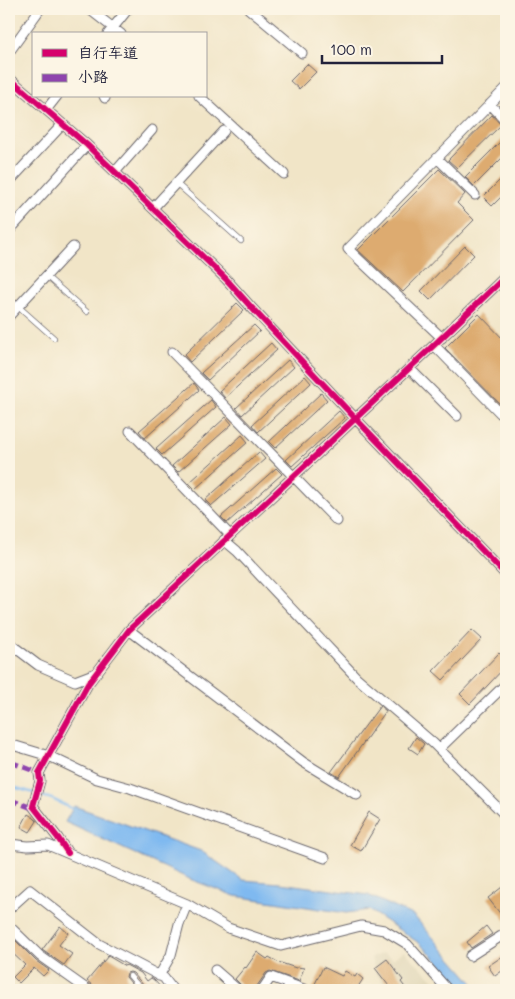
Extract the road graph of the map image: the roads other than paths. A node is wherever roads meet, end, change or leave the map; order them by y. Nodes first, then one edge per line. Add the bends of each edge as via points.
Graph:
1 (40, 9) edge
2 (89, 9) edge
3 (128, 9) edge
4 (249, 9) edge
5 (114, 32) edge
6 (9, 52) edge
7 (302, 52) dead end
8 (9, 78) edge
9 (506, 88) edge
10 (32, 98) edge
11 (32, 98) edge
12 (55, 98) edge
13 (201, 98) edge
14 (490, 104) junction
15 (46, 110) junction
16 (506, 121) edge
17 (62, 125) junction
18 (152, 130) dead end
19 (224, 131) dead end
20 (86, 145) junction
21 (438, 158) junction
22 (114, 172) junction
23 (284, 174) dead end
24 (9, 182) edge
25 (176, 183) junction
26 (475, 195) dead end
27 (153, 208) junction
28 (9, 231) edge
29 (240, 240) dead end
30 (73, 247) dead end
31 (46, 276) junction
32 (506, 276) edge
33 (18, 306) junction
34 (87, 312) dead end
35 (9, 316) edge
36 (54, 338) dead end
37 (442, 338) junction
38 (434, 345) junction
39 (172, 352) dead end
40 (410, 368) junction
41 (457, 416) dead end
42 (355, 418) junction
43 (506, 419) edge
44 (130, 431) dead end
45 (294, 476) junction
46 (337, 521) dead end
47 (227, 537) junction
48 (506, 575) edge
49 (129, 630) junction
50 (9, 644) edge
51 (97, 673) junction
52 (506, 684) edge
53 (9, 744) edge
54 (440, 749) junction
55 (49, 756) junction
56 (356, 795) dead end
57 (506, 816) edge
58 (9, 844) edge
59 (68, 853) junction
60 (325, 858) dead end
61 (187, 904) junction
62 (9, 909) edge
63 (9, 926) edge
64 (506, 933) edge
65 (470, 956) dead end
66 (215, 970) dead end
67 (130, 976) dead end
68 (159, 976) junction
69 (88, 990) edge
70 (142, 990) edge
71 (172, 990) edge
72 (238, 990) edge
73 (262, 990) edge
74 (306, 990) edge
75 (448, 990) edge

1 - 6 street
2 - 5 street
3 - 5 street
4 - 7 street
8 - 11 street
9 - 14 street
10 - 15 street
12 - 15 street
13 - 23 street
14 - 16 street
14 - 21 street
15 - 17 street
17 - 20 street
17 - 24 street
18 - 22 street
19 - 25 street
20 - 22 street
20 - 28 street
21 - 26 street
21 - 37 street via 348,249
22 - 27 street
25 - 27 street
25 - 29 lane
27 - 42 street via 226,279
30 - 31 street
31 - 33 street
31 - 34 lane
32 - 37 street
33 - 35 street
33 - 36 lane
37 - 38 street
38 - 40 street
38 - 43 street
39 - 45 street
40 - 41 street
40 - 42 street
42 - 45 street
42 - 48 street
44 - 47 street
45 - 46 street
45 - 47 street
47 - 49 street
47 - 54 street via 357,678
49 - 51 street
49 - 56 street via 303,762
50 - 51 street via 38,665 75,681
51 - 55 street
52 - 54 street
53 - 55 street
54 - 57 street
55 - 59 street via 40,773 33,806
55 - 60 street via 97,779
58 - 59 street via 48,845
59 - 61 street
61 - 68 street via 171,956
61 - 75 street via 228,928 281,946 361,926 384,930 407,944
62 - 68 street via 30,890 99,944
63 - 69 street via 40,956
64 - 65 street
66 - 72 street
67 - 70 lane
68 - 71 street
73 - 74 street via 271,977

